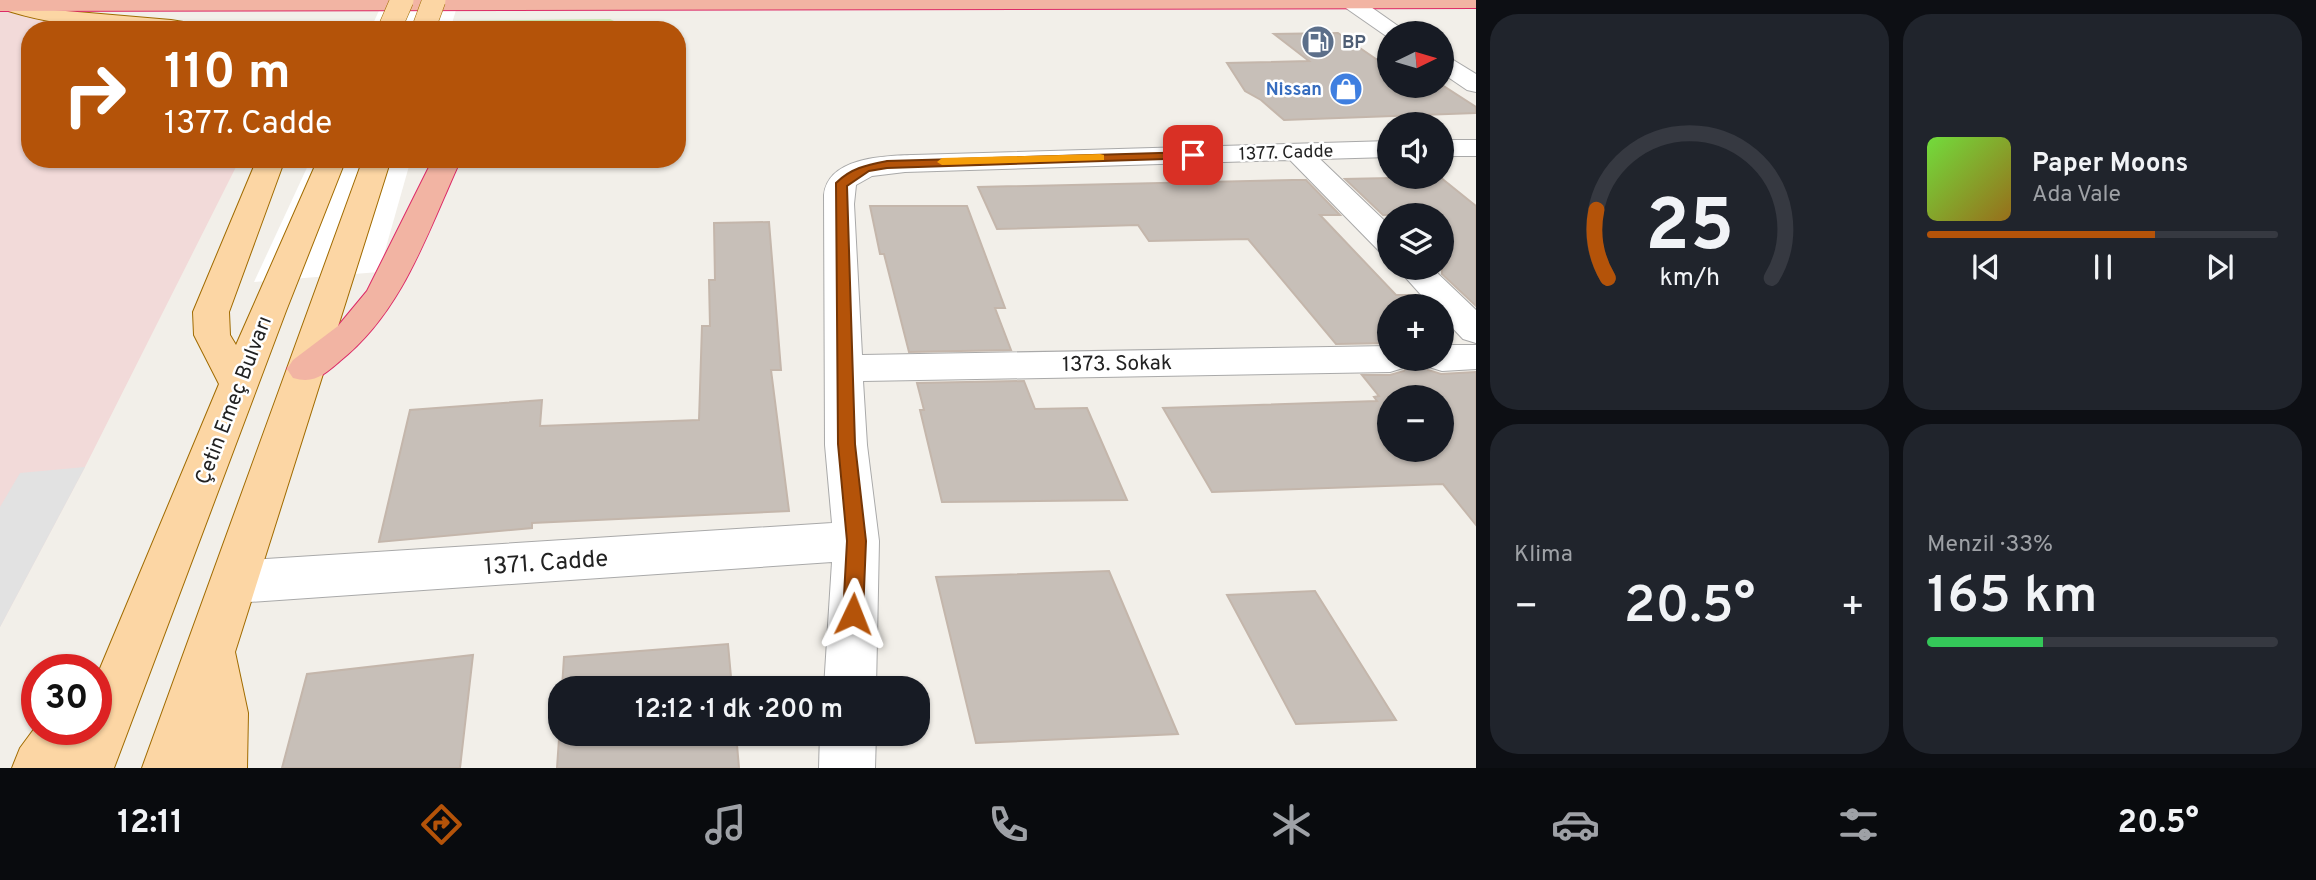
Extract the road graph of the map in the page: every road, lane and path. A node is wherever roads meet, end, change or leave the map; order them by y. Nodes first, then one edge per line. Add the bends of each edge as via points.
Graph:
1 (402, 0) edge
2 (434, 0) edge
3 (1350, 2) junction
4 (1476, 2) edge
5 (735, 4) junction
6 (5, 5) edge
7 (95, 21) edge
8 (393, 21) edge
9 (426, 21) edge
10 (662, 21) edge
11 (1379, 21) edge
12 (1454, 71) edge
13 (1476, 85) edge
14 (1454, 148) edge
15 (1476, 148) edge
16 (1377, 149) edge
17 (1296, 151) junction
18 (267, 168) edge
19 (328, 168) edge
20 (374, 168) edge
21 (443, 168) edge
22 (1377, 231) edge
23 (1425, 280) edge
24 (1476, 331) edge
25 (1476, 357) edge
26 (1454, 358) edge
27 (1377, 359) edge
28 (844, 368) junction
29 (306, 369) junction
30 (239, 385) junction
31 (856, 541) junction
32 (235, 582) junction
33 (137, 643) junction
34 (211, 653) junction
35 (112, 673) edge
36 (850, 676) edge
37 (56, 745) edge
38 (847, 746) edge
39 (40, 768) edge
40 (86, 768) edge
41 (170, 768) edge
42 (219, 768) edge
43 (846, 768) edge

1 - 8 main road, bridge
2 - 9 main road, bridge
3 - 4 highway
3 - 5 highway
3 - 11 street
5 - 6 highway
5 - 10 highway
6 - 7 main road
12 - 13 street
14 - 15 street
16 - 17 street, 1377. Cadde
17 - 22 street
17 - 28 street, 1377. Cadde via 913,163 866,169 848,177 841,185 839,204
18 - 30 main road via 211,312 212,335
19 - 30 main road, Çetin Emeç Bulvarı
20 - 29 main road
21 - 29 highway via 382,294 351,334
23 - 24 street
25 - 26 street
27 - 28 street, 1373. Sokak
28 - 31 street
29 - 32 main road
30 - 33 main road, Çetin Emeç Bulvarı
31 - 32 street, 1371. Cadde
31 - 36 street
32 - 34 main road
33 - 35 main road, Çetin Emeç Bulvarı
33 - 40 main road, Çetin Emeç Bulvarı
34 - 41 main road
34 - 42 main road via 221,713
37 - 39 main road
38 - 43 street

